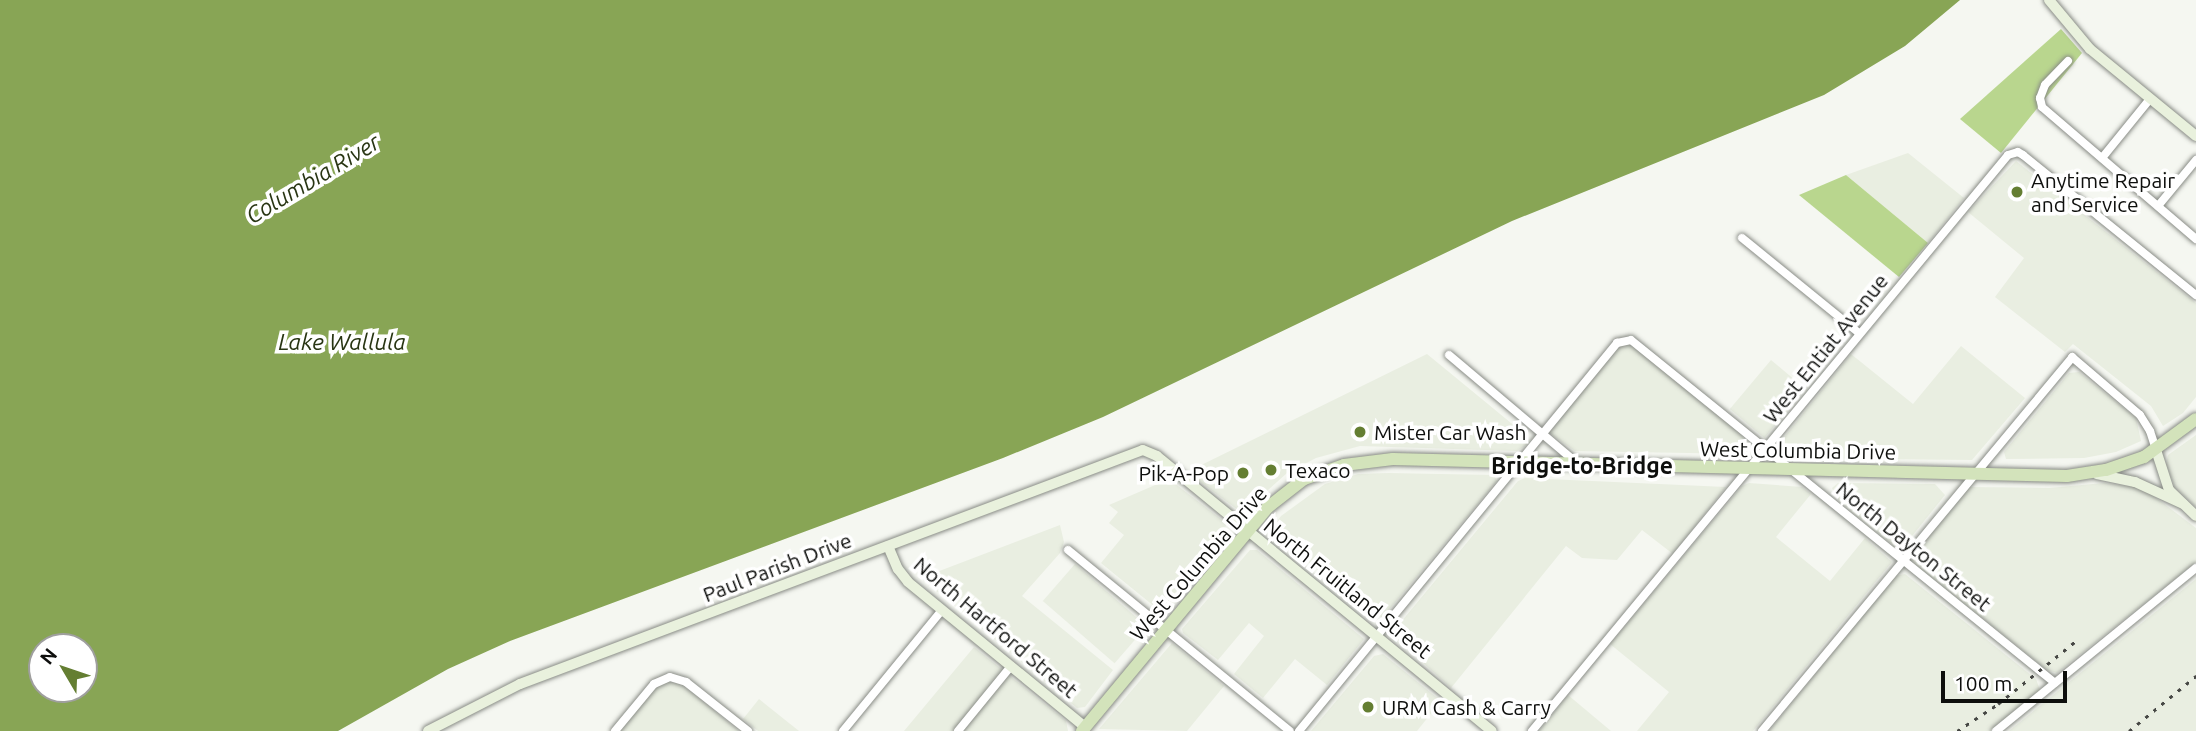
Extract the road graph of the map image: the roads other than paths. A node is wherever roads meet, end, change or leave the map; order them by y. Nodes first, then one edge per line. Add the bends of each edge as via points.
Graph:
1 (2049, 0) edge
2 (2068, 61) dead end
3 (2150, 99) junction
4 (2196, 136) edge
5 (2102, 158) junction
6 (2196, 160) edge
7 (2158, 206) junction
8 (1742, 238) dead end
9 (2196, 239) edge
10 (2196, 295) edge
11 (1859, 333) junction
12 (1449, 355) dead end
13 (2196, 419) edge
14 (1543, 433) junction
15 (1766, 448) junction
16 (1145, 450) joint
17 (2155, 450) junction
18 (1520, 462) junction
19 (1578, 464) junction
20 (1748, 468) junction
21 (1793, 470) junction
22 (2091, 473) junction
23 (1975, 474) junction
24 (2182, 505) junction
25 (2196, 516) edge
26 (1247, 530) junction
27 (888, 546) junction
28 (1068, 550) dead end
29 (1902, 560) junction
30 (2196, 568) edge
31 (942, 610) junction
32 (1166, 629) junction
33 (1377, 636) junction
34 (1011, 666) junction
35 (2055, 683) junction
36 (1086, 730) edge
37 (428, 731) edge
38 (615, 731) edge
39 (748, 731) edge
40 (842, 731) edge
41 (958, 731) edge
42 (1290, 731) edge
43 (1299, 731) edge
44 (1492, 731) edge
45 (1532, 731) edge
46 (1762, 731) edge
47 (1996, 731) edge

1 - 3 street via 2087,46
2 - 5 street via 2045,85 2042,107
3 - 4 street
3 - 5 street
5 - 7 street
6 - 7 street
7 - 9 street
8 - 11 street
10 - 11 street, West Entiat Avenue via 2014,152 2002,160
11 - 15 street, West Entiat Avenue
12 - 14 street
13 - 17 main road, West Columbia Drive
14 - 15 street, North Dayton Street via 1617,343 1631,340
14 - 18 street
14 - 19 street
15 - 20 street, West Entiat Avenue
15 - 21 street, North Dayton Street
16 - 26 street, North Fruitland Street
16 - 27 street, Paul Parish Drive
17 - 22 main road, West Columbia Drive via 2122,466
17 - 23 street via 2140,415 2073,357
17 - 24 street via 2166,485
18 - 19 main road, West Columbia Drive
18 - 26 main road, West Columbia Drive via 1393,459 1343,465 1289,489
18 - 33 street
19 - 20 main road, West Columbia Drive
20 - 21 main road, West Columbia Drive
20 - 45 street, West Entiat Avenue
21 - 23 main road, West Columbia Drive
21 - 29 street, North Dayton Street
22 - 23 main road, West Columbia Drive
22 - 24 street via 2135,482
23 - 29 street
24 - 25 street
26 - 32 main road, West Columbia Drive
26 - 33 street, North Fruitland Street
27 - 31 street, North Hartford Street via 905,579
27 - 37 street, Paul Parish Drive via 520,684
28 - 32 street
29 - 35 street, North Dayton Street
29 - 46 street
30 - 35 street
31 - 34 street, North Hartford Street
31 - 40 street
32 - 36 main road, West Columbia Drive
32 - 42 street
33 - 43 street
33 - 44 street, North Fruitland Street
34 - 36 street, North Hartford Street
34 - 41 street
35 - 47 street
38 - 39 street via 654,684 666,677 686,682

